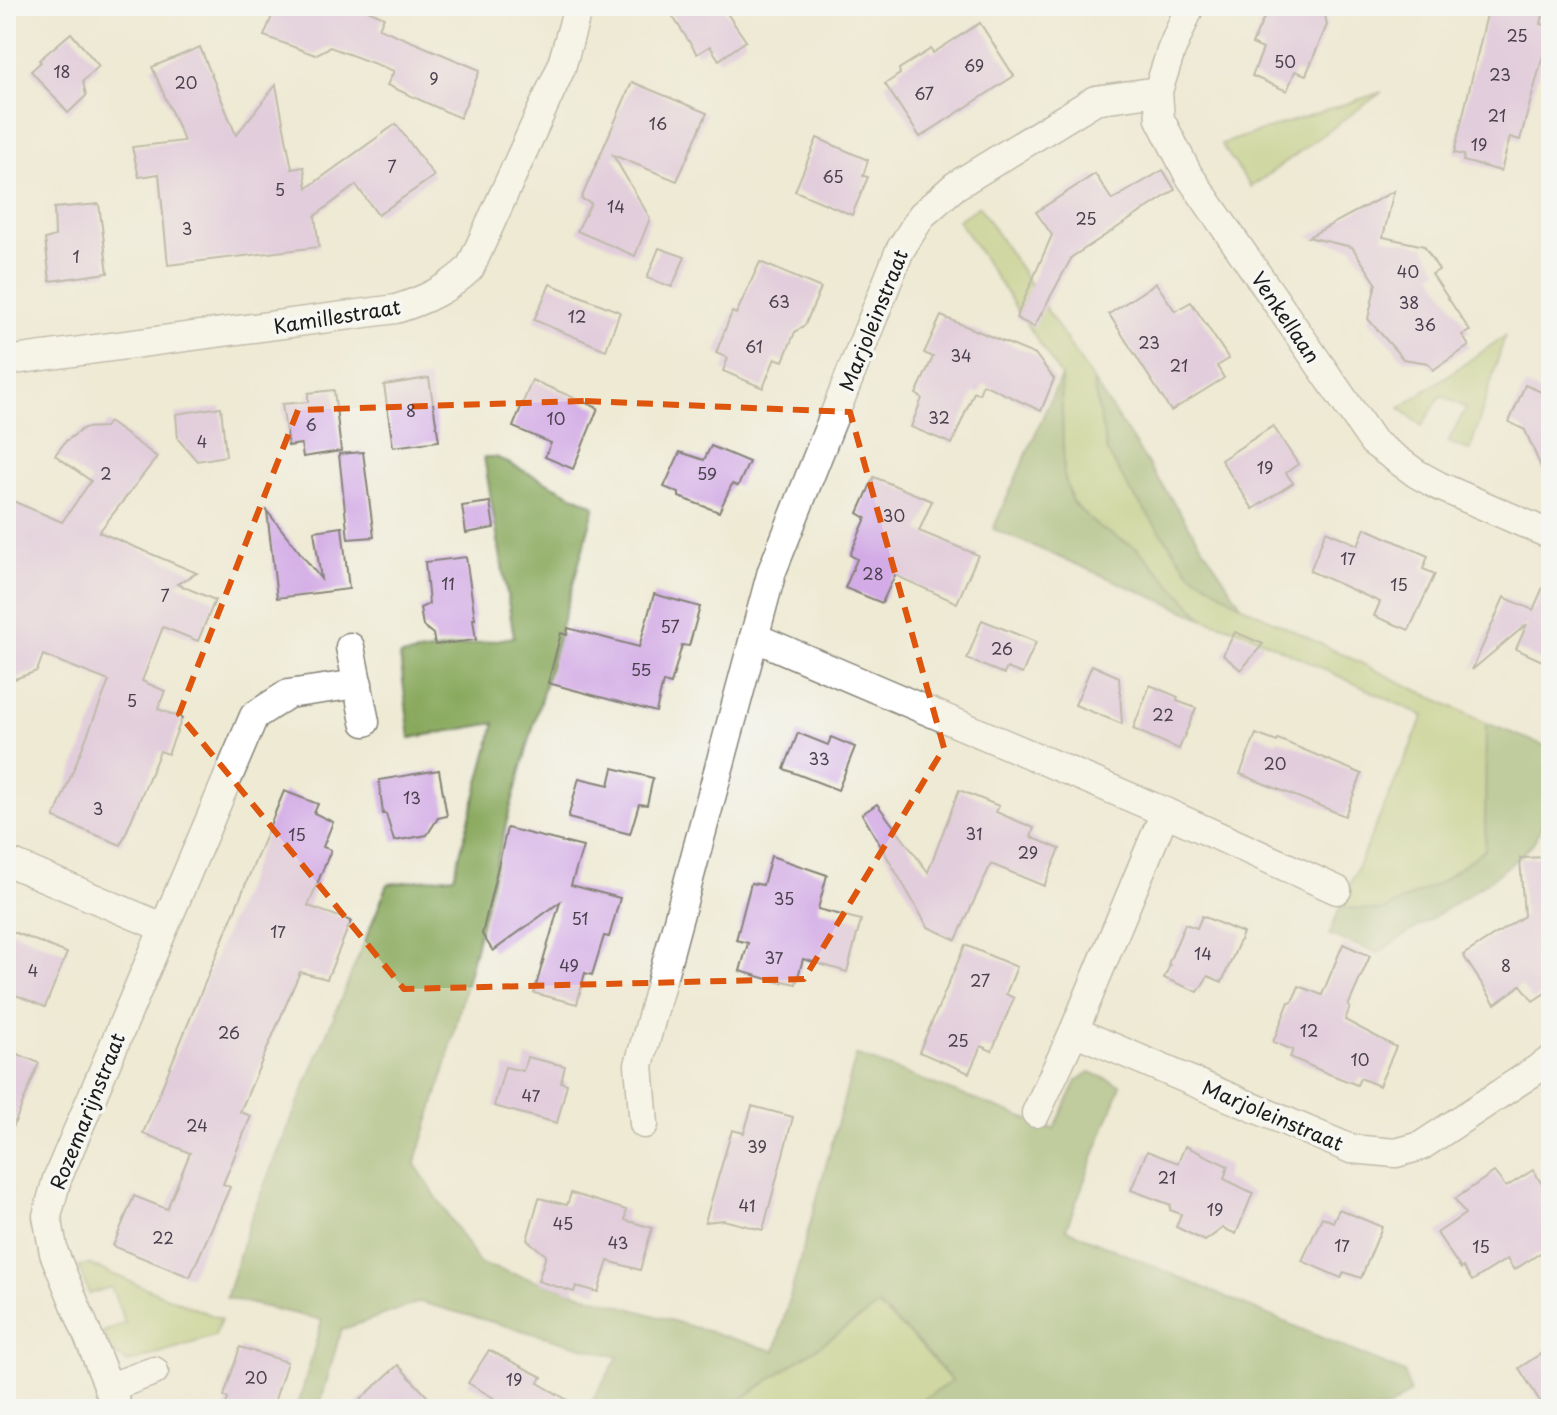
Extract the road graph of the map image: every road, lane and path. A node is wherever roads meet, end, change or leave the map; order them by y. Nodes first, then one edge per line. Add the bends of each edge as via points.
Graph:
1 (575, 6) edge
2 (1190, 6) edge
3 (1158, 91) junction
4 (6, 361) edge
5 (1551, 535) edge
6 (754, 637) junction
7 (350, 647) dead end
8 (358, 684) junction
9 (365, 722) dead end
10 (1165, 812) junction
11 (6, 861) edge
12 (1337, 890) dead end
13 (162, 927) junction
14 (1074, 1031) junction
15 (1551, 1060) edge
16 (1036, 1113) dead end
17 (644, 1124) dead end
18 (154, 1371) dead end
19 (113, 1398) edge

1 - 4 street, Kamillestraat via 561,68 470,268 454,284 396,309
2 - 3 street, Venkellaan
3 - 5 street, Venkellaan via 1160,119 1188,174 1373,442 1439,486
3 - 6 street, Marjoleinstraat via 1095,100 955,186 922,215 900,250 772,571
6 - 10 street
6 - 17 street, Marjoleinstraat via 639,1065
7 - 8 street
8 - 9 street
8 - 13 street, Rozemarijnstraat via 288,694 254,716
10 - 12 street
10 - 14 street
11 - 13 street
13 - 19 street, Rozemarijnstraat via 57,1179 47,1216 54,1253
14 - 15 street, Marjoleinstraat via 1351,1149 1396,1153 1421,1146
14 - 16 street
18 - 19 street, Rozemarijnstraat

